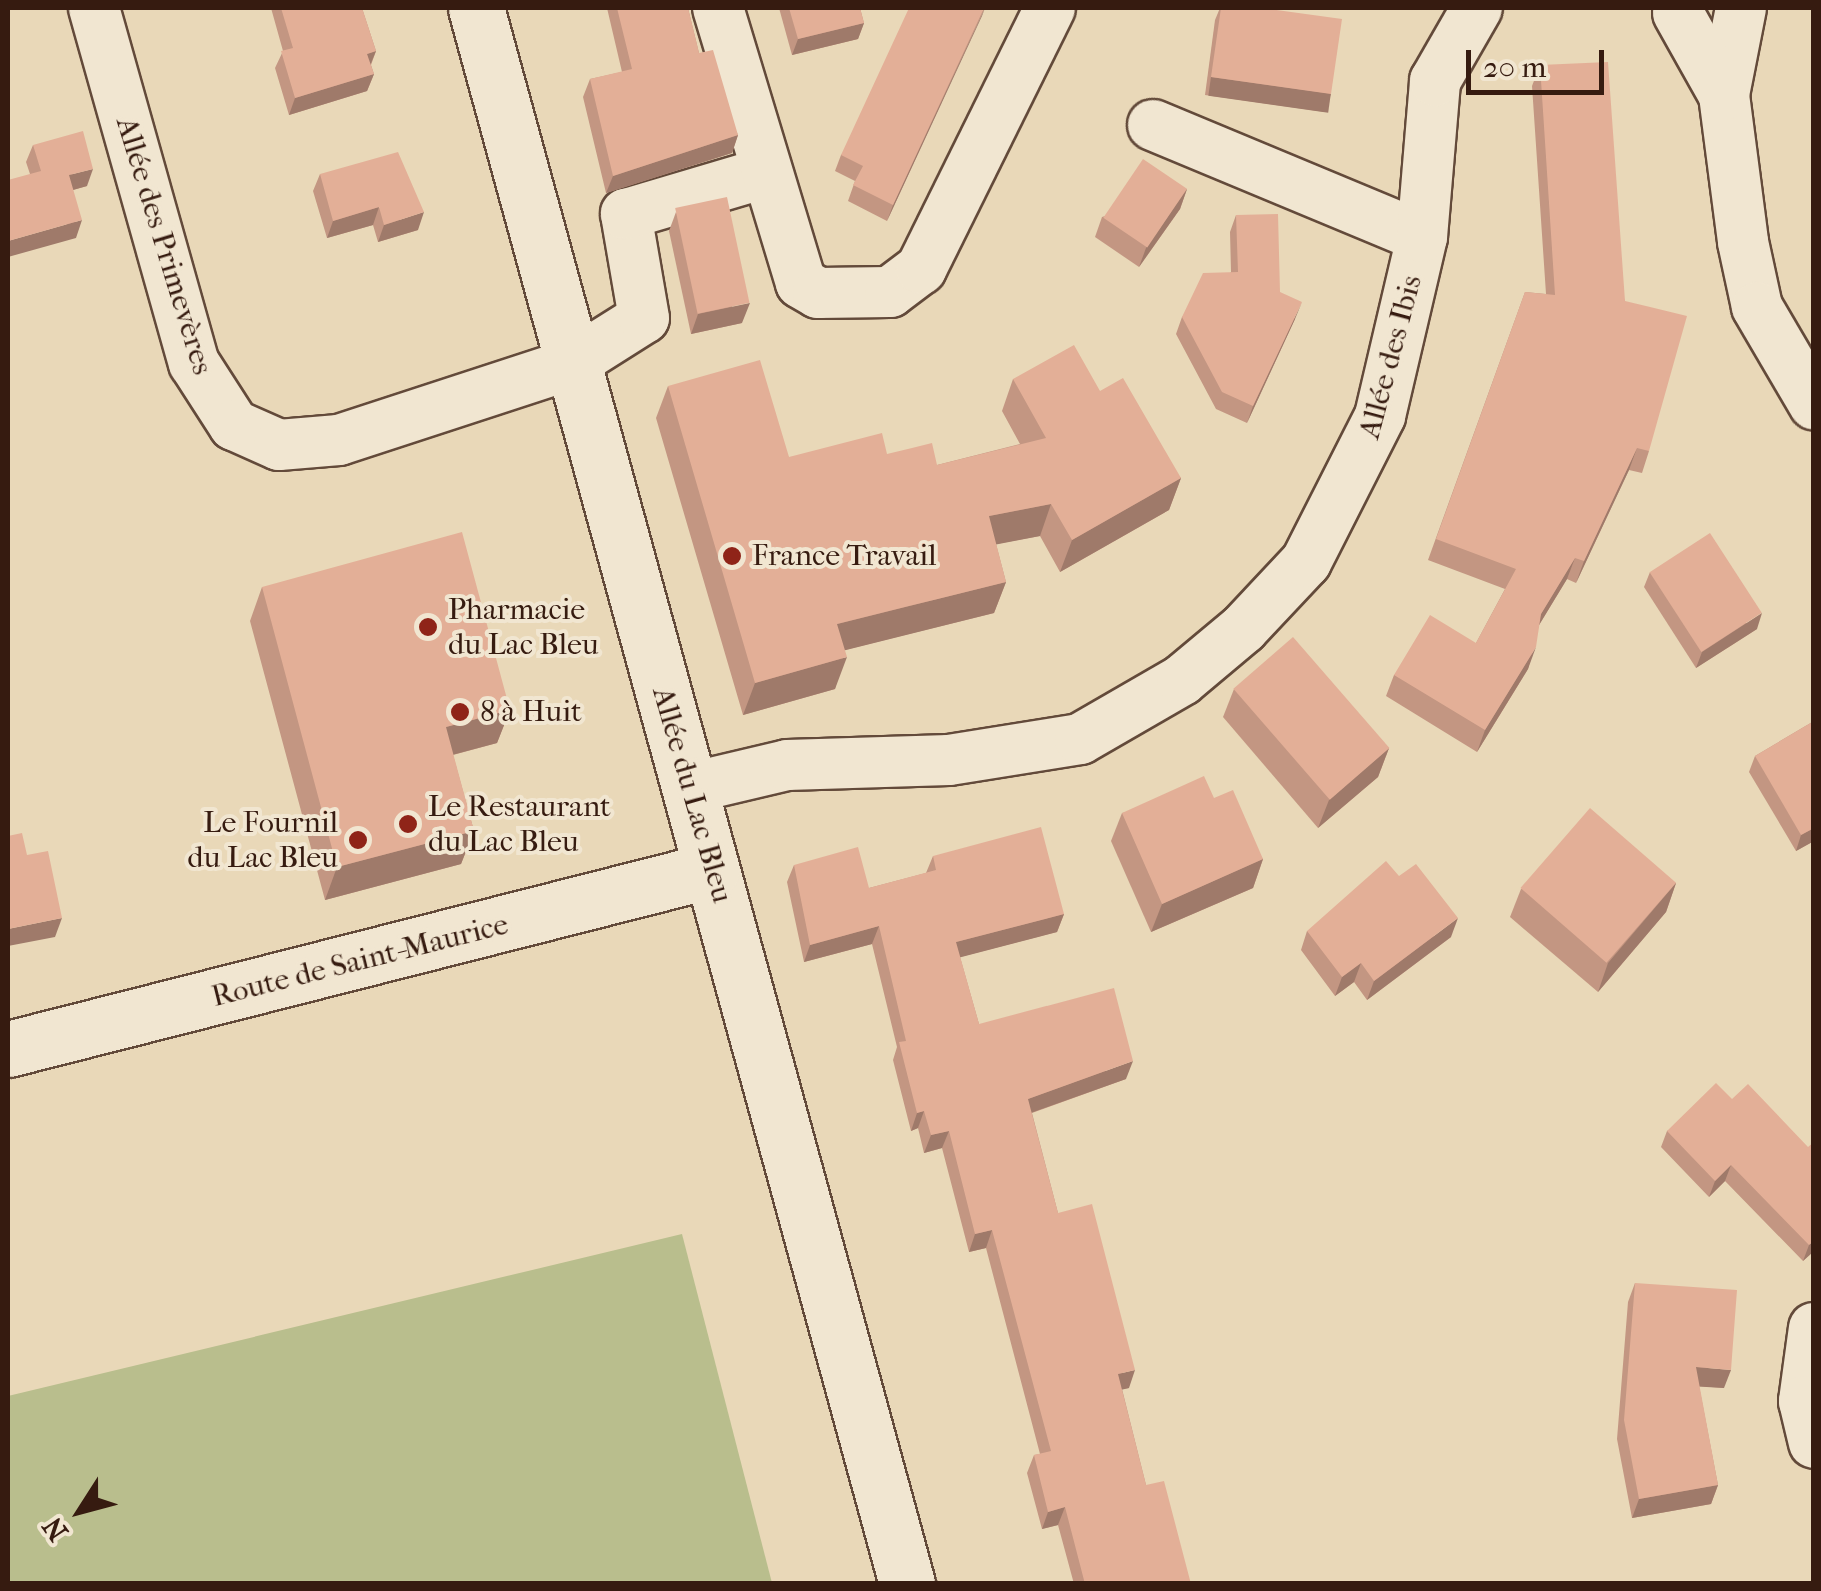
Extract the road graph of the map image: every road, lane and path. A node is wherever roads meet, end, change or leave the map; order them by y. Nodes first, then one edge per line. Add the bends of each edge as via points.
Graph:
1 (94, 8) edge
2 (476, 8) edge
3 (718, 8) edge
4 (1050, 8) edge
5 (1477, 8) edge
6 (1740, 8) edge
7 (1675, 10) edge
8 (1724, 94) junction
9 (1154, 125) dead end
10 (764, 173) junction
11 (1422, 237) junction
12 (571, 364) junction
13 (1814, 404) edge
14 (690, 788) junction
15 (712, 870) junction
16 (8, 1050) edge
17 (1814, 1328) edge
18 (1814, 1443) edge
19 (907, 1584) edge

1 - 12 street, Allée des Primevères via 194,363 234,425 306,447
2 - 12 street, Allée du Lac Bleu
3 - 10 street
4 - 10 street via 921,269 890,292 818,294 801,283
5 - 11 street, Allée des Ibis via 1434,81
6 - 7 street via 1704,23
6 - 8 street
7 - 8 street
8 - 13 street via 1757,307
9 - 11 street
10 - 12 street, Allée des Primevères via 626,214 644,318
11 - 14 street, Allée des Ibis via 1380,416 1348,492 1306,562 1182,680 1080,739 787,766
12 - 14 street, Allée du Lac Bleu
14 - 15 street, Allée du Lac Bleu
15 - 16 street, Route de Saint-Maurice
15 - 19 street, Allée du Lac Bleu
17 - 18 street via 1804,1401

